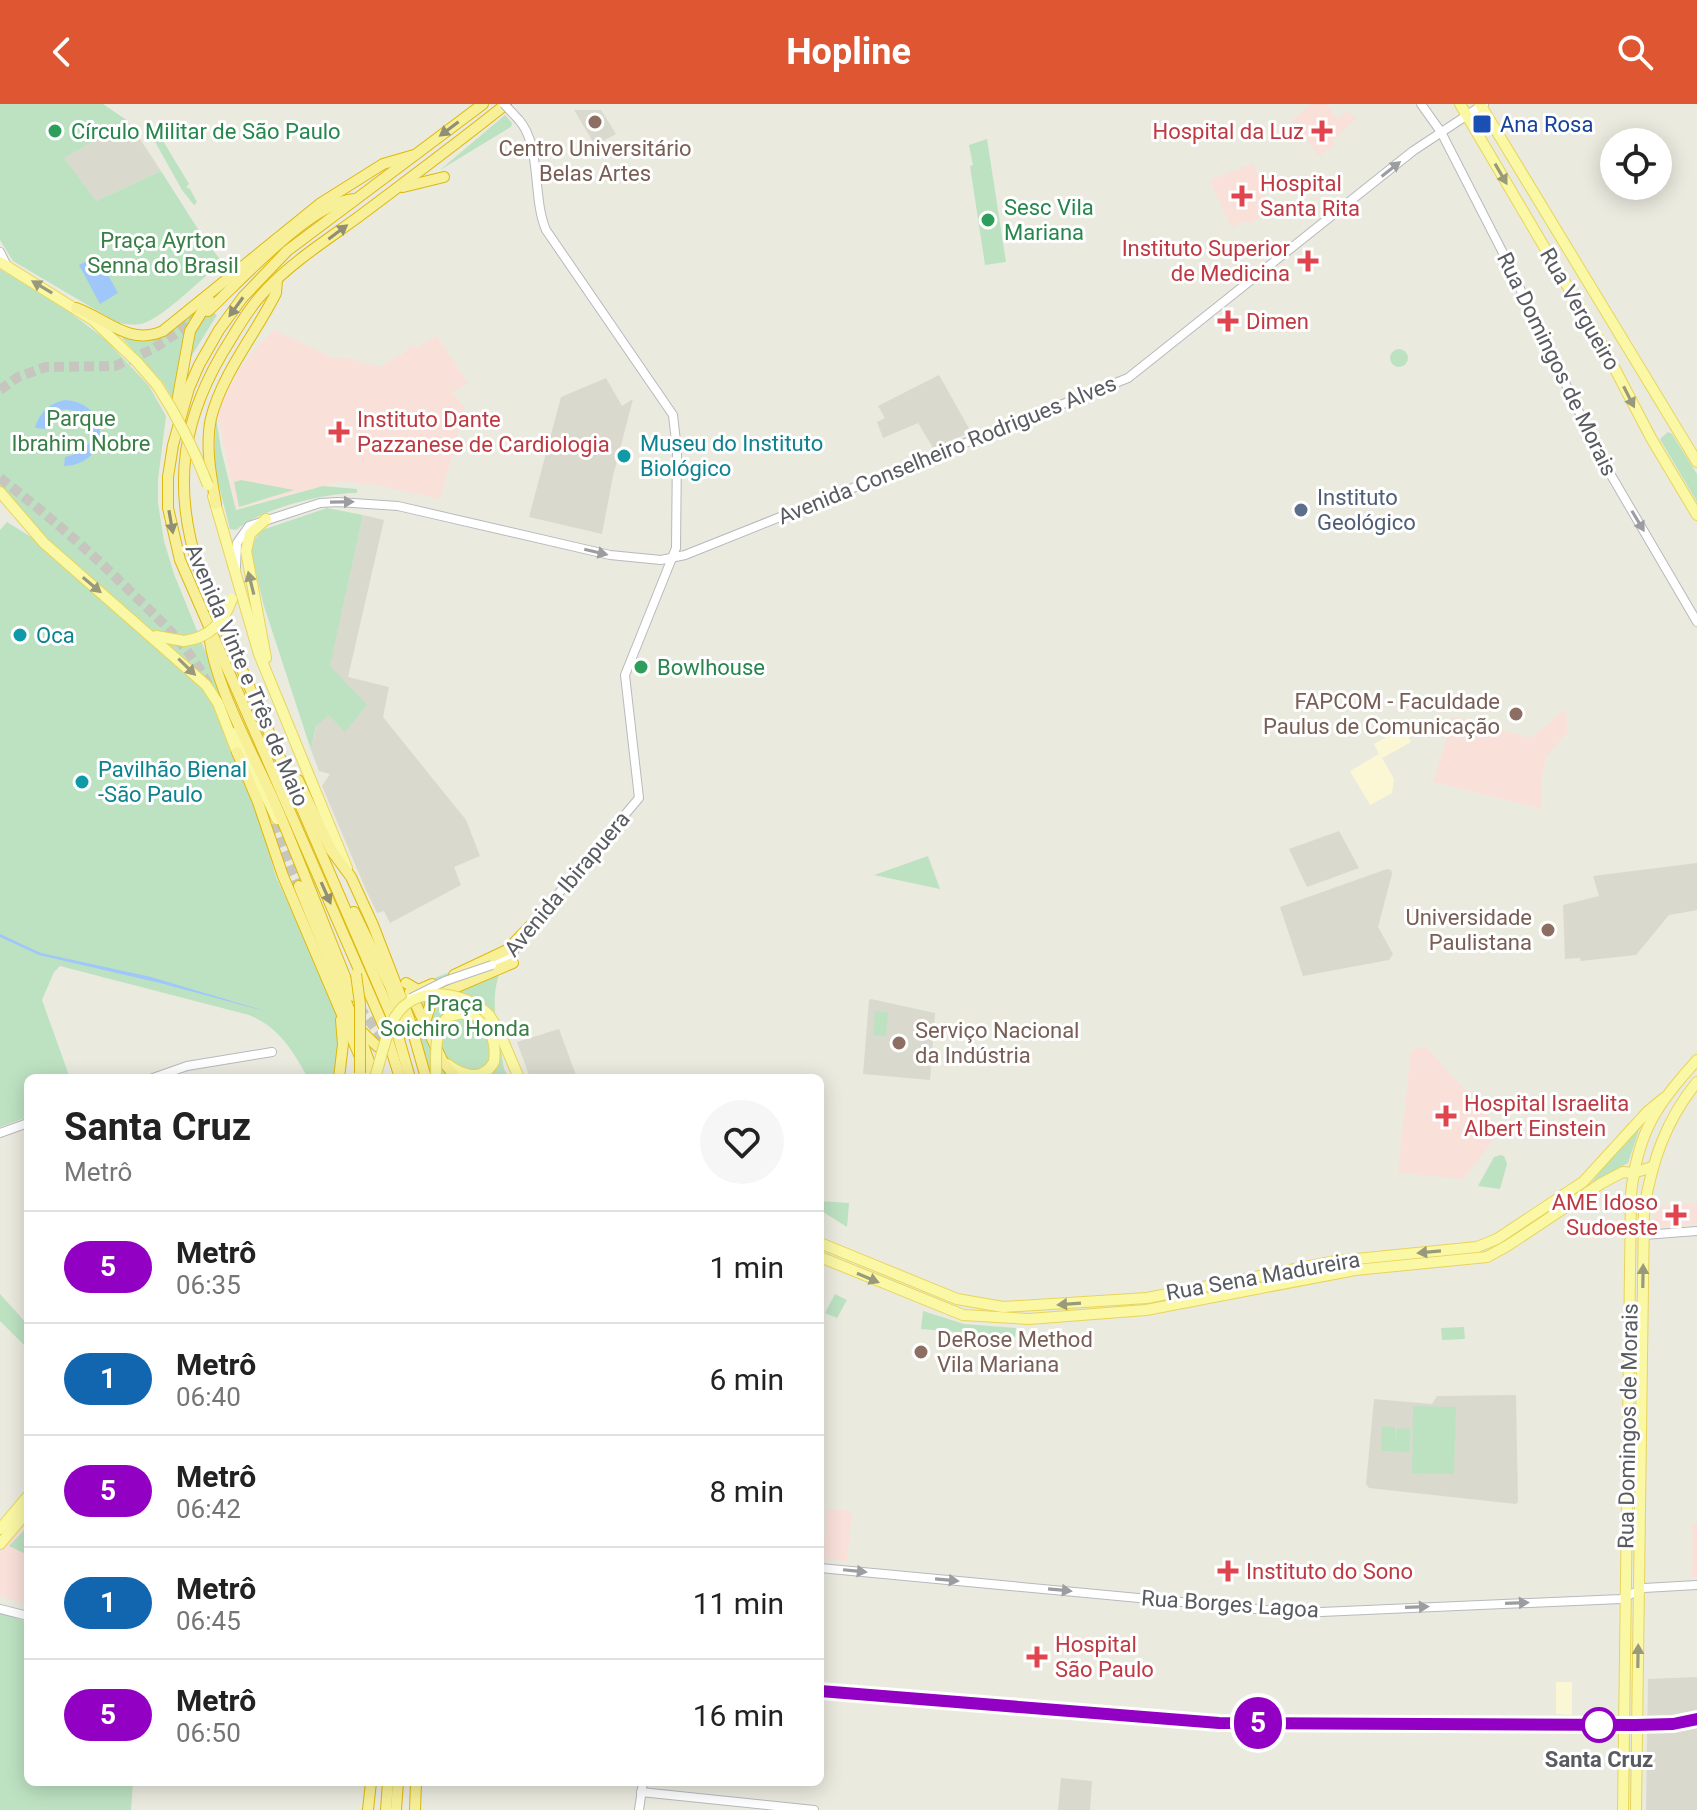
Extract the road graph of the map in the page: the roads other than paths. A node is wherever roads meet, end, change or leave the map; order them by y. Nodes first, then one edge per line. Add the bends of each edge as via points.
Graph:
1 (483, 104) edge
2 (505, 104) edge
3 (1421, 104) edge
4 (1460, 104) edge
5 (1481, 105) edge
6 (1466, 115) junction
7 (1441, 131) junction
8 (416, 154) junction
9 (444, 177) dead end
10 (397, 188) junction
11 (356, 199) junction
12 (0, 252) edge
13 (4, 264) edge
14 (277, 280) junction
15 (218, 285) junction
16 (76, 308) junction
17 (208, 311) tunnel mouth
18 (173, 445) junction
19 (1697, 462) edge
20 (0, 492) edge
21 (216, 504) junction
22 (1697, 515) edge
23 (266, 519) junction
24 (671, 560) junction
25 (236, 575) junction
26 (1697, 622) edge
27 (207, 624) junction
28 (150, 635) junction
29 (271, 687) junction
30 (218, 703) junction
31 (260, 710) junction
32 (237, 752) joint
33 (297, 852) junction
34 (328, 866) junction
35 (351, 877) junction
36 (299, 886) tunnel mouth
37 (537, 919) junction
38 (385, 958) junction
39 (355, 959) junction
40 (513, 963) dead end
41 (437, 982) junction
42 (406, 983) junction
43 (353, 996) tunnel mouth
44 (436, 996) junction
45 (405, 1004) junction
46 (339, 1006) junction
47 (356, 1026) junction
48 (424, 1026) junction
49 (378, 1047) dead end
50 (272, 1052) dead end
51 (442, 1060) junction
52 (1697, 1060) edge
53 (164, 1074) edge
54 (339, 1074) edge
55 (361, 1074) edge
56 (362, 1074) edge
57 (374, 1074) edge
58 (376, 1074) edge
59 (399, 1074) edge
60 (409, 1074) edge
61 (422, 1074) edge
62 (422, 1074) edge
63 (436, 1074) edge
64 (453, 1074) edge
65 (465, 1074) edge
66 (481, 1074) edge
67 (517, 1074) edge
68 (1697, 1082) edge
69 (1664, 1098) junction
70 (24, 1124) edge
71 (0, 1133) edge
72 (1652, 1167) junction
73 (1633, 1173) junction
74 (1607, 1180) junction
75 (1631, 1194) junction
76 (1630, 1220) junction
77 (1697, 1231) edge
78 (1644, 1235) junction
79 (824, 1245) edge
80 (824, 1259) edge
81 (24, 1501) edge
82 (24, 1516) edge
83 (0, 1529) edge
84 (0, 1544) edge
85 (824, 1568) edge
86 (1697, 1585) edge
87 (1639, 1589) junction
88 (1627, 1597) junction
89 (0, 1609) edge
90 (24, 1615) edge
91 (824, 1692) edge
92 (1624, 1725) junction
93 (371, 1786) edge
94 (388, 1786) edge
95 (400, 1786) edge
96 (416, 1786) edge
97 (642, 1786) edge
98 (641, 1792) junction
99 (368, 1810) edge
100 (386, 1810) edge
101 (398, 1810) edge
102 (415, 1810) edge
103 (639, 1810) edge
104 (814, 1810) edge
105 (1623, 1810) edge
106 (1636, 1810) edge

1 -> 8 highway, Avenida Vinte e Três de Maio
2 - 10 highway, Avenida Vinte e Três de Maio
2 - 24 street, bridge via 528,133 546,230 673,415 676,548
3 - 7 street, Rua Domingos de Morais
4 - 6 main road, Rua Vergueiro
5 - 6 street, Avenida Conselheiro Rodrigues Alves
5 - 19 main road, Rua Vergueiro
6 - 7 street, Avenida Conselheiro Rodrigues Alves
6 -> 22 main road, Rua Vergueiro
24 -> 7 street, Avenida Conselheiro Rodrigues Alves via 1121,382
7 -> 26 street, Rua Domingos de Morais via 1601,458
8 - 11 highway, Avenida Vinte e Três de Maio
8 - 15 highway via 383,164 321,203
9 - 10 highway
14 -> 10 highway, Avenida Vinte e Três de Maio
11 - 17 highway via 328,208 285,238
11 -> 18 highway, Avenida Vinte e Três de Maio via 287,251 243,297 199,365
12 - 13 street
16 -> 13 main road
14 - 21 highway via 276,293 233,365 212,418 210,464
14 - 31 highway, Avenida Vinte e Três de Maio via 220,354 190,424 183,476 184,507 199,570
15 - 16 highway via 172,325 146,336 119,331
15 - 18 highway via 187,342
16 - 21 main road, bridge via 157,385 195,450
18 -> 27 highway, Avenida Vinte e Três de Maio via 168,491 172,531
20 -> 28 main road via 44,543
21 - 25 main road
23 -> 24 street via 320,503 380,503 610,555
23 - 25 street via 241,534
29 -> 23 main road via 246,560 248,539
24 - 37 street, Avenida Ibirapuera via 625,675 639,798
25 - 28 main road, bridge via 226,615 216,628 184,641
25 - 29 main road
27 - 33 highway via 215,664
27 -> 39 highway, Avenida Vinte e Três de Maio
28 -> 30 main road via 206,685
29 - 35 main road
30 - 32 main road
30 - 33 main road
31 - 34 highway, Avenida Vinte e Três de Maio
31 - 35 highway via 331,850
32 - 46 highway
33 - 43 highway
34 - 60 highway, Avenida Vinte e Três de Maio via 394,1022
34 - 61 highway via 390,986
35 - 38 highway
36 - 47 highway
37 - 41 highway via 499,955
37 - 45 street, Avenida Ibirapuera, bridge via 505,960 422,991
38 - 42 highway
38 - 62 highway via 409,1018
39 - 56 highway, bridge
39 - 59 highway, Avenida Vinte e Três de Maio
40 - 44 highway
41 - 42 highway via 418,990
41 - 44 highway via 432,988
42 - 48 highway
44 - 48 highway
45 - 58 main road, bridge via 393,1019
45 - 67 main road, bridge via 447,994 474,1003 498,1029
46 - 54 highway
46 - 55 highway
47 - 49 highway
47 - 57 highway
48 - 51 highway
50 - 53 street
51 - 64 highway
51 - 65 main road, bridge
52 - 69 main road, Rua Domingos de Morais
63 - 66 main road, bridge via 440,1026 449,1016 468,1012 490,1032 495,1055 490,1069
68 - 72 main road, Rua Domingos de Morais via 1679,1104
69 - 73 main road, Rua Domingos de Morais
69 -> 79 main road, Rua Sena Madureira via 1583,1182 1477,1247 1344,1259 1147,1298 1003,1307 957,1299
70 - 71 street
72 - 73 main road, Rua Sena Madureira
72 - 78 main road, Rua Domingos de Morais
73 - 74 main road, Rua Sena Madureira
73 - 75 main road, Rua Domingos de Morais
74 - 75 main road via 1624,1185
80 -> 74 main road, Rua Sena Madureira via 963,1315 1029,1319 1146,1310 1355,1270 1479,1259
75 - 76 main road, Rua Domingos de Morais
76 - 78 main road
76 - 88 main road, Rua Domingos de Morais
77 - 78 street
87 -> 78 main road, Rua Domingos de Morais
81 - 83 main road
82 - 84 main road
85 -> 88 street, Rua Borges Lagoa via 1298,1613
86 - 87 street
87 - 88 street
106 -> 87 main road, Rua Domingos de Morais
88 - 92 main road, Rua Domingos de Morais
89 - 90 street
91 - 92 street via 1212,1723
92 - 105 main road, Rua Domingos de Morais
93 - 99 highway
94 - 100 highway
95 - 101 highway
96 - 102 highway
97 - 98 street
98 - 103 street
98 - 104 street

